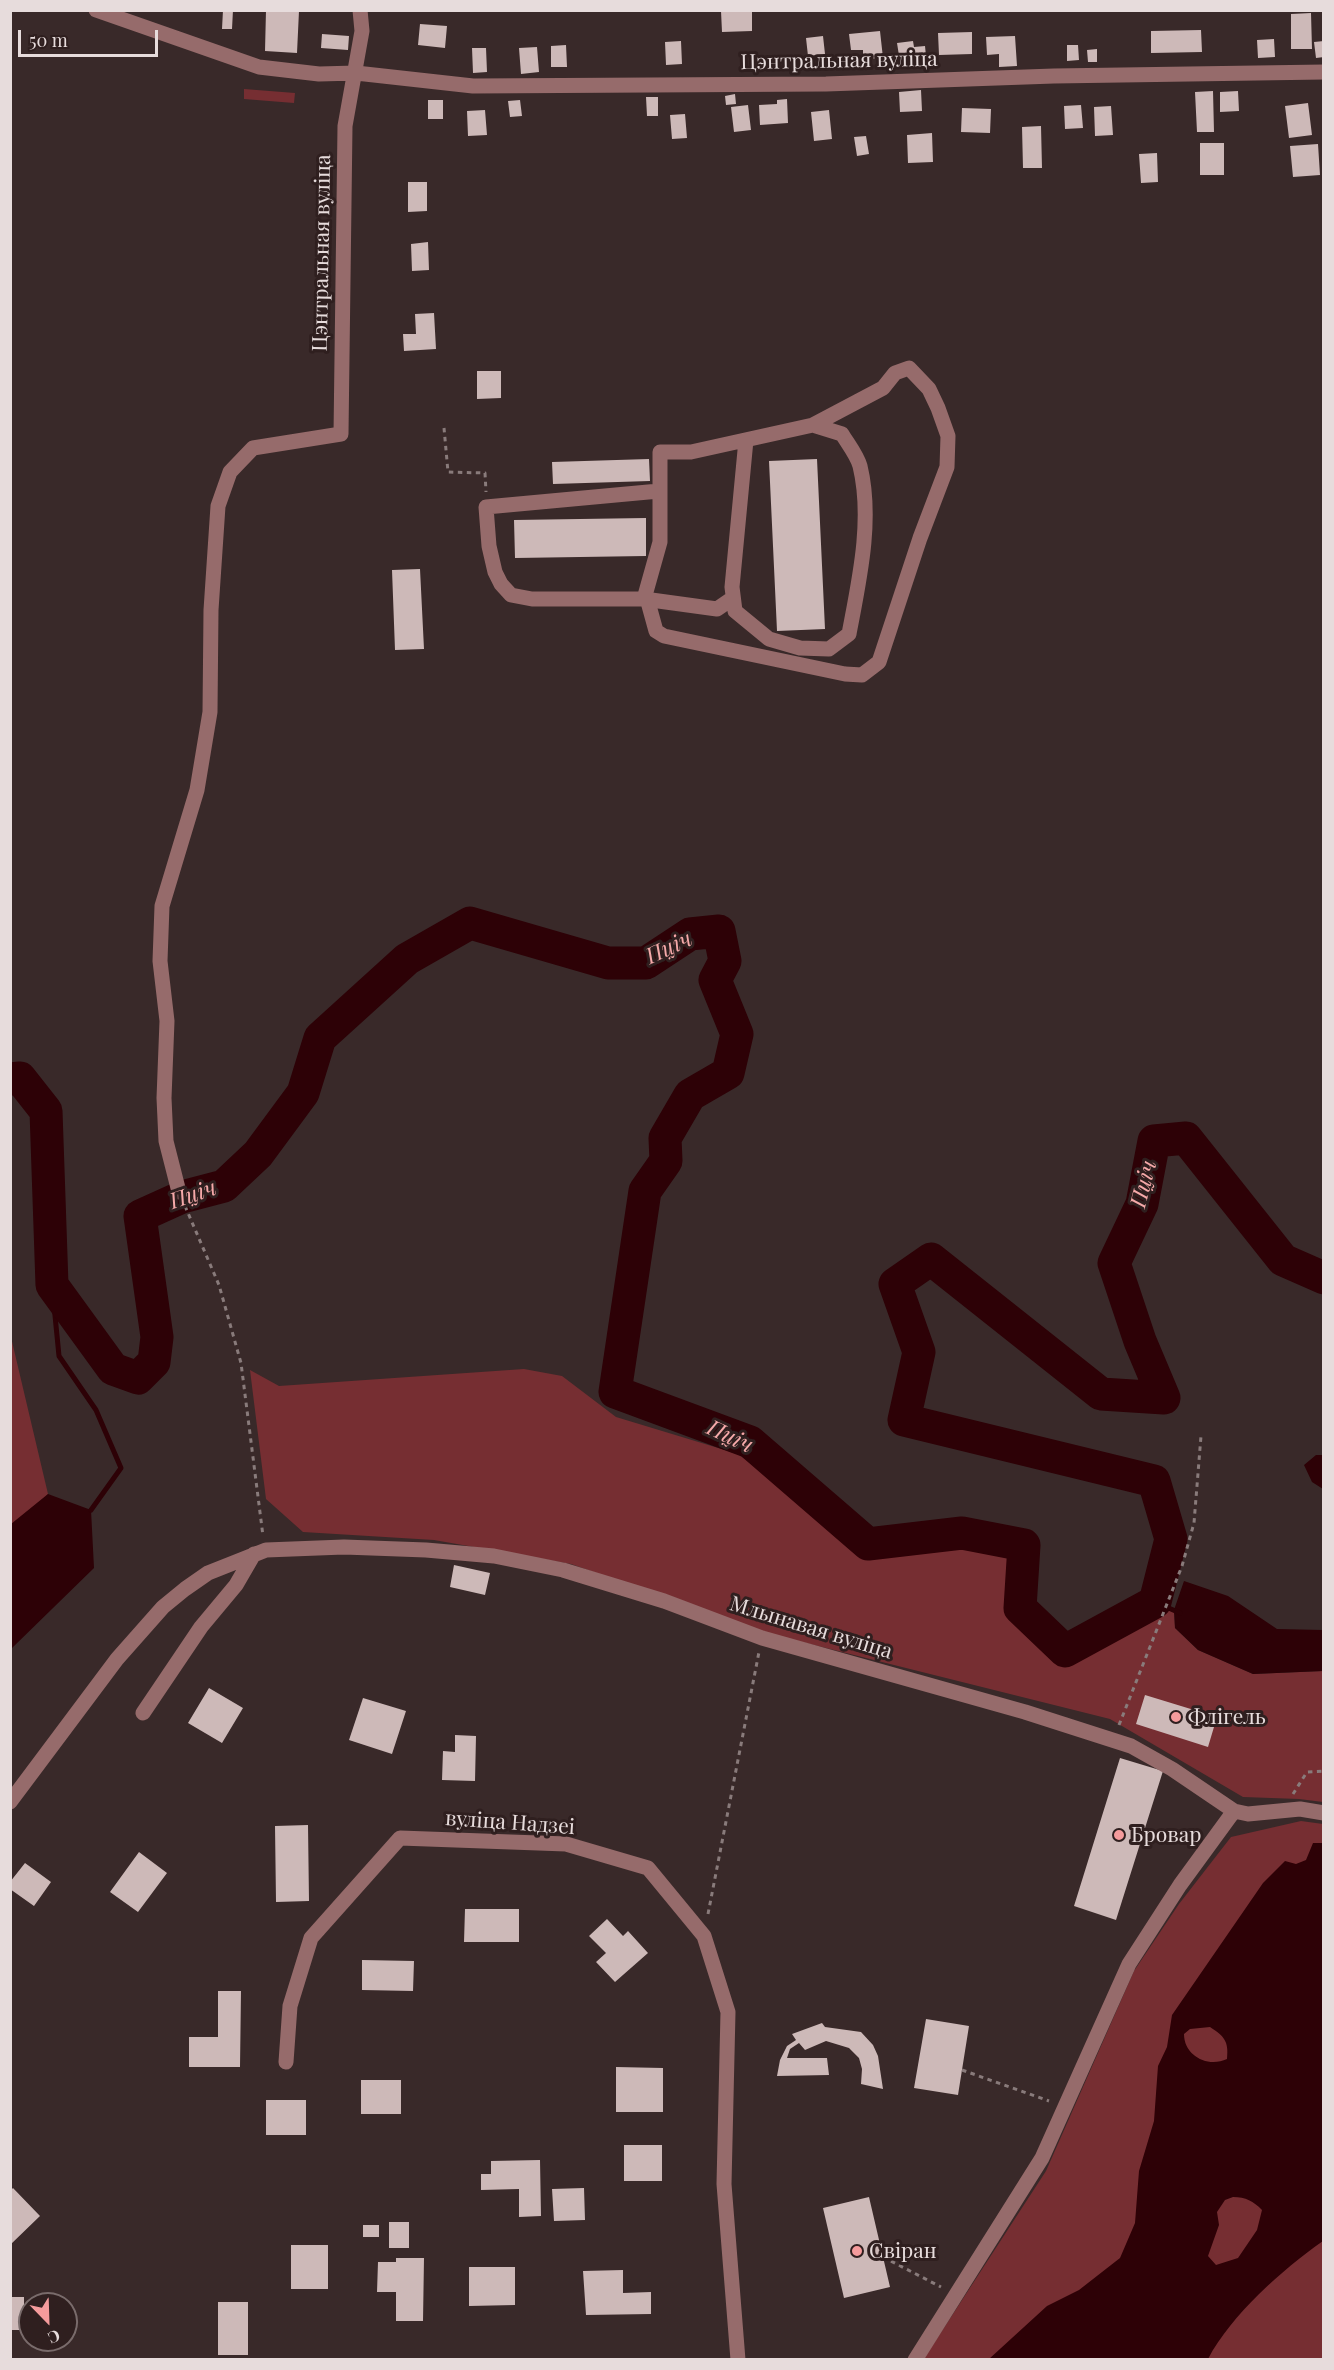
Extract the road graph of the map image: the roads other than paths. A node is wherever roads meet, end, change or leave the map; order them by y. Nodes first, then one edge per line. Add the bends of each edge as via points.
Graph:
1 (96, 10) edge
2 (360, 10) edge
3 (1323, 72) edge
4 (356, 73) junction
5 (813, 426) junction
6 (746, 440) junction
7 (659, 491) junction
8 (733, 598) junction
9 (644, 599) junction
10 (182, 1198) road end
11 (260, 1552) junction
12 (143, 1713) dead end
13 (10, 1802) edge
14 (1234, 1810) junction
15 (1323, 1813) edge
16 (286, 2062) dead end
17 (738, 2360) edge
18 (915, 2360) edge

1 - 4 street, Цэнтральная вуліца via 259,67 319,74
2 - 4 street, Цэнтральная вуліца via 362,31
3 - 4 street, Цэнтральная вуліца via 552,87 473,86
4 - 10 street, Цэнтральная вуліца via 345,126 341,434 253,448 230,472 218,506 210,712 197,790 162,906 160,961 167,1021 166,1141
5 - 6 street
5 - 8 street via 842,434 860,465 865,521 849,634 829,649 800,648 769,639 735,611
5 - 9 street via 883,388 895,373 909,368 929,388 948,436 947,467 879,662 862,675 845,674 664,636 656,631
6 - 7 street via 691,452 660,452
6 - 8 street
7 - 9 street via 660,542
7 - 9 street via 486,507 495,572 511,595 532,599
8 - 9 street via 717,609
11 - 12 street via 201,1627
11 - 13 street via 208,1573 164,1607 74,1715
11 - 14 street, Млынавая вуліца via 355,1547 426,1550 494,1556 563,1570 664,1601 762,1638 1131,1746
14 - 15 street, Млынавая вуліца via 1248,1814 1288,1810
14 - 18 street via 1129,1964 1042,2158
16 - 17 street, вуліца Надзеі via 290,2006 311,1938 400,1838 566,1844 648,1868 704,1936 728,2012 724,2184

